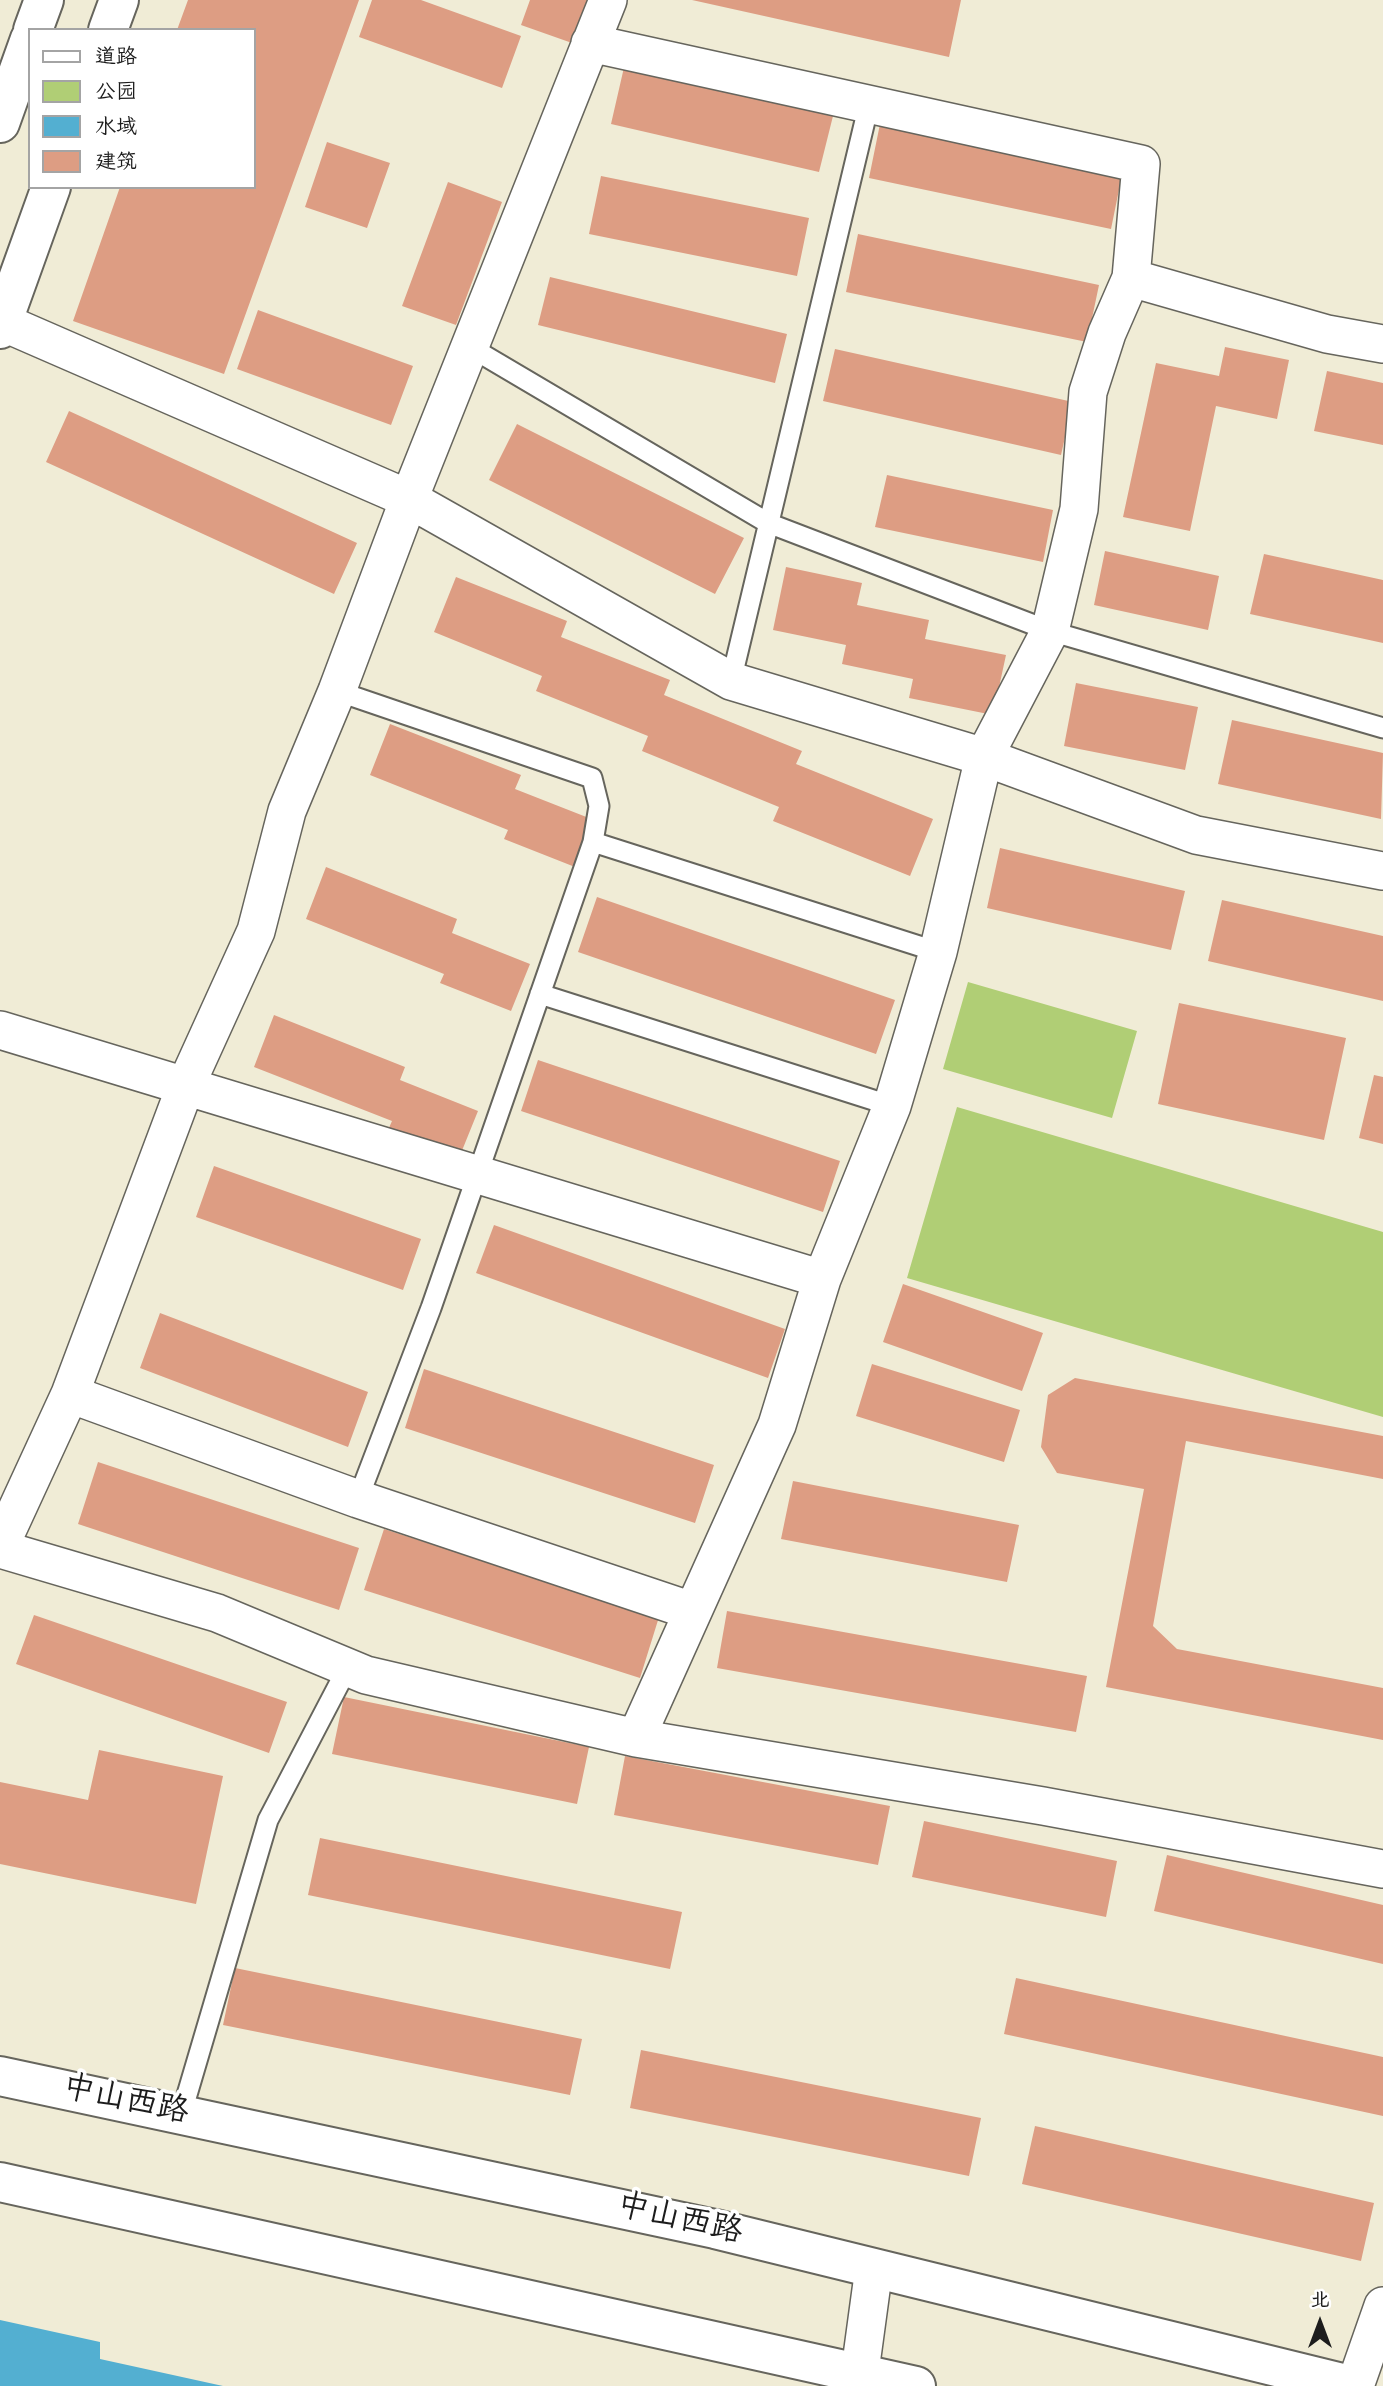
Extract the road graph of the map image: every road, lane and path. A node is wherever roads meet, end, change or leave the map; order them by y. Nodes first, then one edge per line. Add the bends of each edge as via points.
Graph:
1 (44, 0) edge
2 (119, 0) edge
3 (608, 0) edge
4 (34, 28) edge
5 (109, 28) edge
6 (590, 43) junction
7 (28, 45) edge
8 (869, 104) junction
9 (0, 123) edge
10 (50, 189) edge
11 (1131, 278) junction
12 (1, 324) edge
13 (1383, 344) edge
14 (470, 347) junction
15 (410, 499) junction
16 (768, 523) junction
17 (1051, 631) junction
18 (731, 681) junction
19 (337, 691) junction
20 (1383, 728) edge
21 (984, 758) junction
22 (593, 842) junction
23 (1383, 871) edge
24 (938, 952) junction
25 (540, 994) junction
26 (0, 1030) edge
27 (186, 1085) junction
28 (892, 1106) junction
29 (478, 1174) junction
30 (822, 1279) junction
31 (70, 1394) junction
32 (358, 1499) junction
33 (0, 1548) edge
34 (692, 1611) junction
35 (348, 1667) junction
36 (636, 1738) junction
37 (1383, 1869) edge
38 (0, 2076) edge
39 (181, 2115) junction
40 (0, 2182) edge
41 (874, 2268) junction
42 (1383, 2306) edge
43 (859, 2380) edge
44 (916, 2386) edge
45 (1354, 2386) edge

1 - 4 main road
2 - 5 main road
3 - 6 street
6 - 8 street
6 - 14 street
7 - 9 main road
8 - 11 street via 1141,164
8 - 16 lane
10 - 12 main road
11 - 13 street via 1327,334
11 - 17 street via 1088,392 1079,509
12 - 15 street
14 - 15 street
14 - 16 lane
15 - 18 street
15 - 19 street
16 - 17 lane
16 - 18 lane
17 - 20 lane
17 - 21 street
18 - 21 street
19 - 22 lane via 592,778 599,806
19 - 27 street via 286,811 256,931
21 - 23 street via 1196,835
21 - 24 street
22 - 24 lane
22 - 25 lane
24 - 28 street
25 - 28 lane
25 - 29 lane
26 - 27 street
27 - 29 street
27 - 31 street
28 - 30 street
29 - 30 street
29 - 32 lane
30 - 34 street via 777,1425
31 - 32 street
31 - 33 street
32 - 34 street
33 - 35 street via 217,1613
34 - 36 street
35 - 36 street
35 - 39 lane via 268,1820
36 - 37 street via 1043,1805
38 - 39 main road, 中山西路
39 - 41 main road, 中山西路 via 715,2229
40 - 43 main road
41 - 43 street
41 - 45 main road, 中山西路
42 - 45 street
43 - 44 main road

